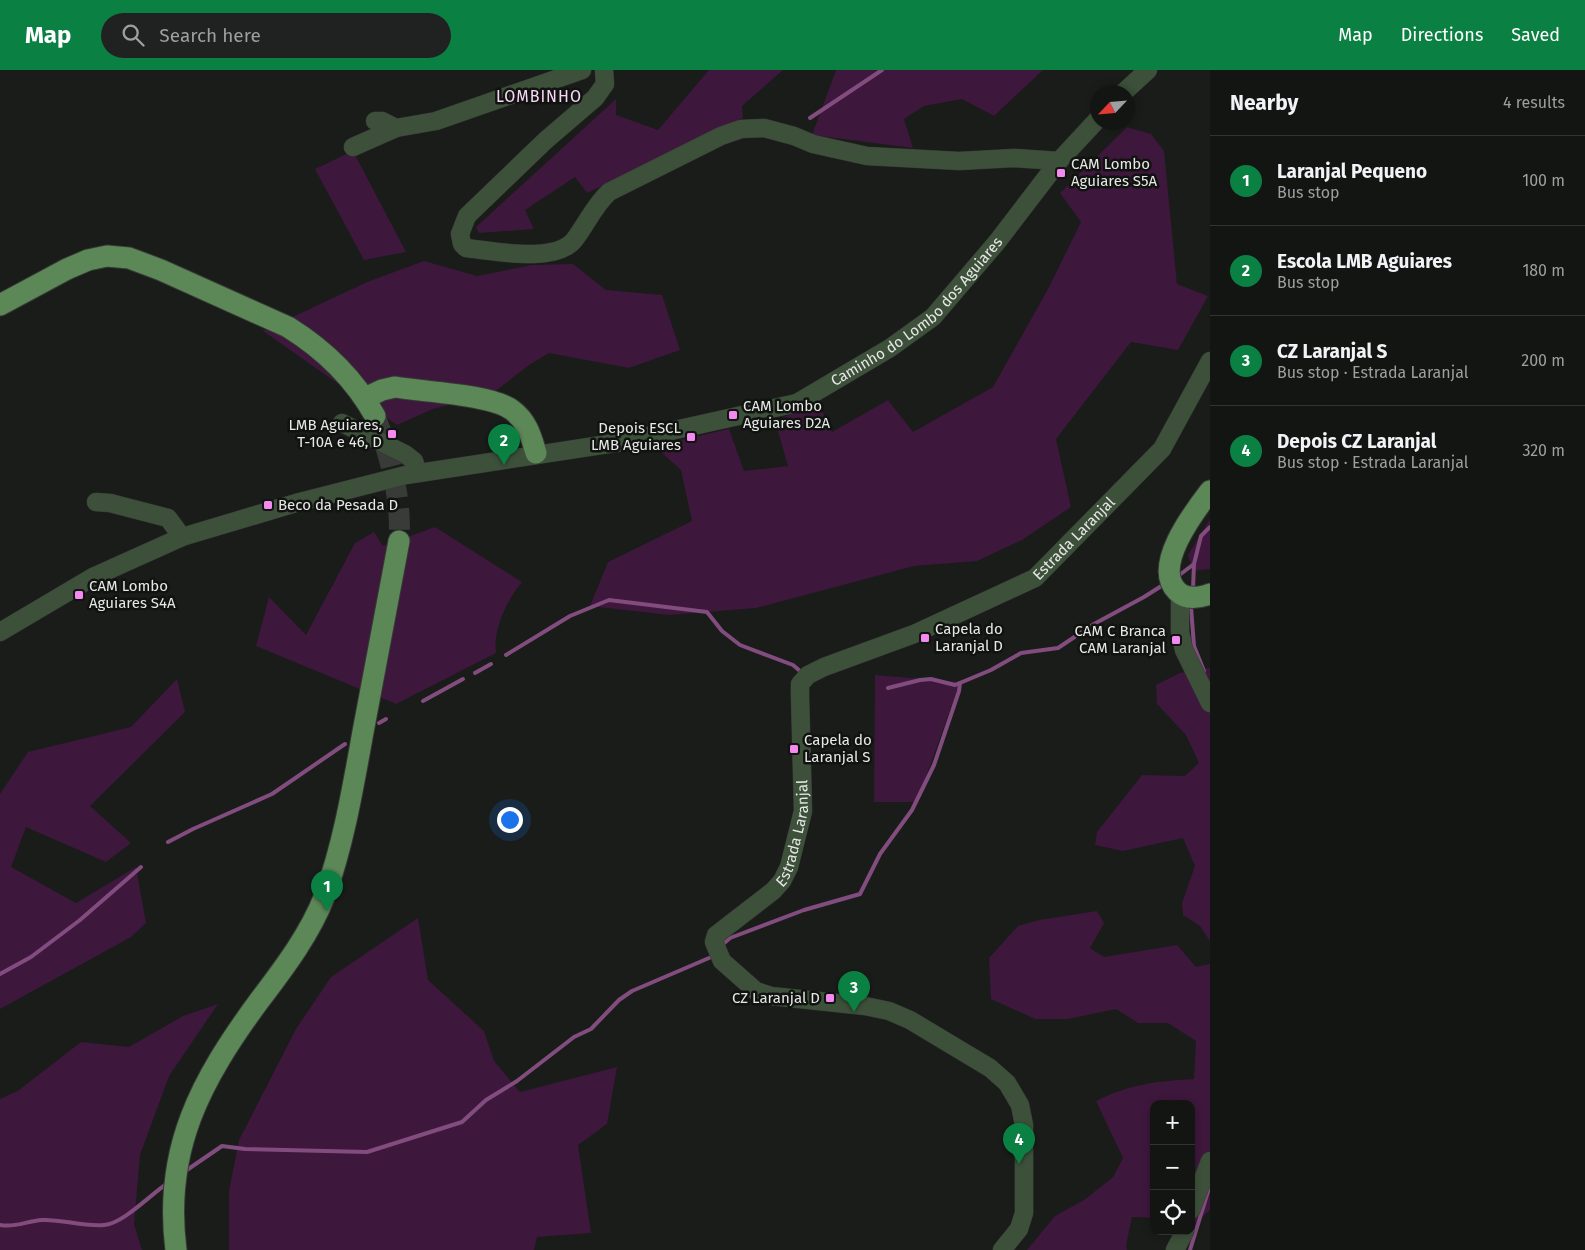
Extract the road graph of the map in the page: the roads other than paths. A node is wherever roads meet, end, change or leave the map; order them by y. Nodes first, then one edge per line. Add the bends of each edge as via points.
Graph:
1 (582, 70) edge
2 (604, 70) edge
3 (1148, 70) edge
4 (1132, 85) edge
5 (375, 121) dead end
6 (396, 128) junction
7 (1090, 128) edge
8 (353, 147) dead end
9 (1059, 161) junction
10 (0, 305) edge
11 (1210, 361) edge
12 (342, 422) dead end
13 (536, 453) junction
14 (418, 473) junction
15 (1210, 490) edge
16 (96, 502) dead end
17 (182, 537) junction
18 (399, 541) tunnel mouth
19 (1180, 594) junction
20 (1210, 594) edge
21 (0, 632) edge
22 (1210, 702) edge
23 (1210, 1161) edge
24 (1195, 1200) edge
25 (1183, 1235) edge
26 (176, 1250) edge
27 (1002, 1250) edge
28 (1175, 1250) edge

1 - 6 street via 436,121
2 - 9 street via 604,84 595,98 467,216 460,234 466,248 538,254 566,248 598,202 609,192 721,136 742,129 764,128 813,144 867,156 959,161 1014,158
3 - 4 street
5 - 6 street via 389,123
6 - 8 street
7 - 9 street, Caminho do Lombo dos Aguiares
9 - 13 street, Caminho do Lombo dos Aguiares via 933,318 890,348 797,403 638,439
10 - 13 main road via 88,260 107,256 128,258 304,337 338,365 370,407 394,387 498,402 525,423
11 - 27 street, Estrada Laranjal via 1162,449 1035,578 914,634 824,667 808,675 800,684 803,811 789,867 782,882 716,935 714,942 722,961 756,991 771,996 864,1006 889,1012 910,1020 990,1068 1007,1083 1020,1105 1024,1125 1024,1213 1019,1230
12 - 14 street via 405,454 414,461
13 - 14 street, Caminho do Lombo dos Aguiares
14 - 17 street, Caminho do Lombo dos Aguiares via 367,483
15 - 19 main road via 1192,515 1169,564 1172,582
16 - 17 street via 168,518
17 - 21 street, Caminho do Lombo dos Aguiares via 93,577
18 - 26 main road via 347,818 330,880 298,946 206,1080 185,1132 174,1193
19 - 20 main road via 1194,598
19 - 22 street via 1180,632 1184,650
23 - 24 street
25 - 28 street

